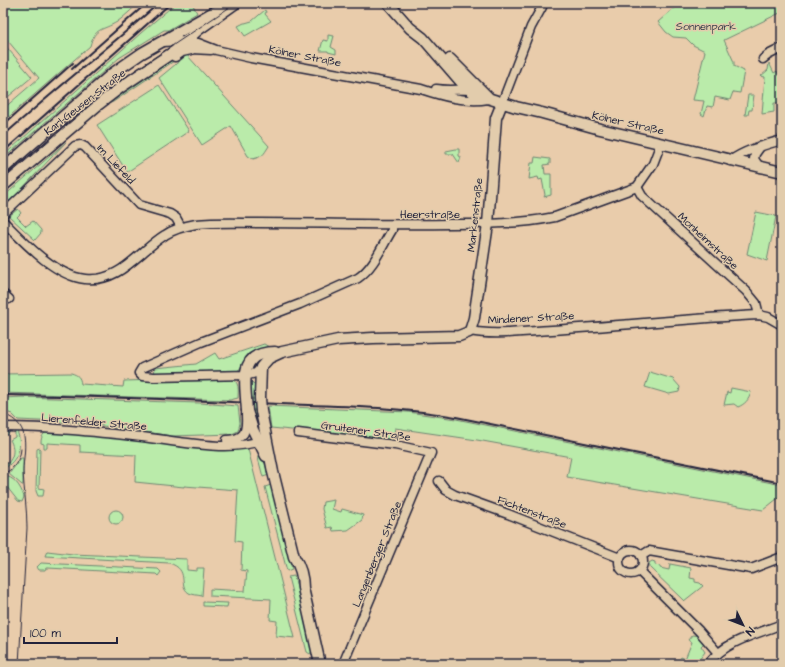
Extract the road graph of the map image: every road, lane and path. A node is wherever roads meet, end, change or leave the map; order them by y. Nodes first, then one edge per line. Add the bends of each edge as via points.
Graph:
1 (228, 3) edge
2 (236, 3) edge
3 (388, 3) edge
4 (395, 3) edge
5 (539, 3) edge
6 (542, 3) edge
7 (536, 16) junction
8 (195, 28) junction
9 (162, 42) junction
10 (192, 44) junction
11 (782, 48) edge
12 (763, 59) dead end
13 (461, 86) junction
14 (421, 89) junction
15 (489, 99) junction
16 (502, 103) junction
17 (782, 140) edge
18 (661, 143) junction
19 (761, 147) junction
20 (730, 161) junction
21 (761, 168) junction
22 (3, 169) edge
23 (782, 172) edge
24 (3, 186) edge
25 (637, 187) junction
26 (3, 214) edge
27 (3, 221) edge
28 (488, 224) junction
29 (392, 225) junction
30 (181, 227) junction
31 (759, 315) junction
32 (782, 325) edge
33 (470, 331) junction
34 (282, 352) junction
35 (260, 372) junction
36 (246, 375) junction
37 (154, 376) joint
38 (260, 397) junction
39 (247, 411) junction
40 (3, 427) edge
41 (253, 432) junction
42 (298, 433) dead end
43 (242, 436) junction
44 (262, 440) junction
45 (182, 441) junction
46 (430, 453) joint
47 (273, 472) junction
48 (439, 481) dead end
49 (641, 556) junction
50 (782, 557) edge
51 (620, 558) junction
52 (639, 571) junction
53 (782, 624) edge
54 (718, 653) junction
55 (320, 664) edge
56 (343, 664) edge
57 (708, 664) edge

1 - 8 main road
2 - 8 main road
3 - 13 main road via 410,28 423,38
4 - 15 main road
5 - 7 street
6 - 7 street
7 - 16 street
8 - 9 main road, Karl-Geusen-Straße
8 - 10 main road
9 - 10 street, Karl-Geusen-Straße
9 - 22 main road, Karl-Geusen-Straße via 107,78
10 - 14 street, Kölner Straße via 303,68
10 - 24 main road, Karl-Geusen-Straße via 122,92 99,104
11 - 12 street
13 - 14 street, Kölner Straße via 452,90
13 - 15 main road
14 - 15 street, Kölner Straße via 477,101
15 - 16 main road, Kölner Straße
16 - 18 main road, Kölner Straße
16 - 28 main road, Markenstraße via 497,114
17 - 19 street
18 - 20 main road, Kölner Straße
18 - 25 street via 653,164
19 - 20 street via 736,156
19 - 21 street via 754,157
20 - 21 main road, Kölner Straße
21 - 23 main road, Kölner Straße
25 - 28 street, Heerstraße via 543,220
25 - 31 street, Monheimstraße via 642,196 746,291 756,303
26 - 30 street, Im Liefeld via 78,145 85,147 139,205 170,214
27 - 30 street via 58,270 87,280 115,274 164,235
28 - 29 street, Heerstraße
28 - 33 main road, Markenstraße
29 - 30 street via 206,223
29 - 37 street, Heerstraße via 392,230 370,266 358,278 139,370 142,376
31 - 32 street, Mindener Straße
31 - 33 street, Mindener Straße via 609,327 487,333
33 - 34 main road, Mindener Straße via 459,336 338,340
34 - 35 main road, Mindener Straße via 269,358
34 - 36 main road, Mindener Straße via 267,352 257,356 248,365
35 - 36 street, Mindener Straße
35 - 38 main road
36 - 37 street, Mindener Straße
36 - 38 street via 255,381
36 - 39 main road, bridge
38 - 44 main road, bridge
39 - 41 main road
39 - 43 street via 246,428
40 - 45 street, Lierenfelder Straße via 71,429
41 - 43 street, Lierenfelder Straße
41 - 44 main road
42 - 46 street, Gruitener Straße via 395,445
43 - 45 street, Lierenfelder Straße via 226,441
44 - 45 street, Lierenfelder Straße via 220,446
44 - 47 main road
44 - 47 main road via 268,449
46 - 56 street, Langenberger Straße
47 - 55 main road
48 - 51 street, Fichtenstraße via 446,490 455,495
49 - 50 street via 649,550 751,569
49 - 51 street via 637,551 630,550
49 - 52 street via 643,566
51 - 52 street via 623,571 629,574
52 - 54 street
53 - 54 street via 735,642
54 - 57 street

